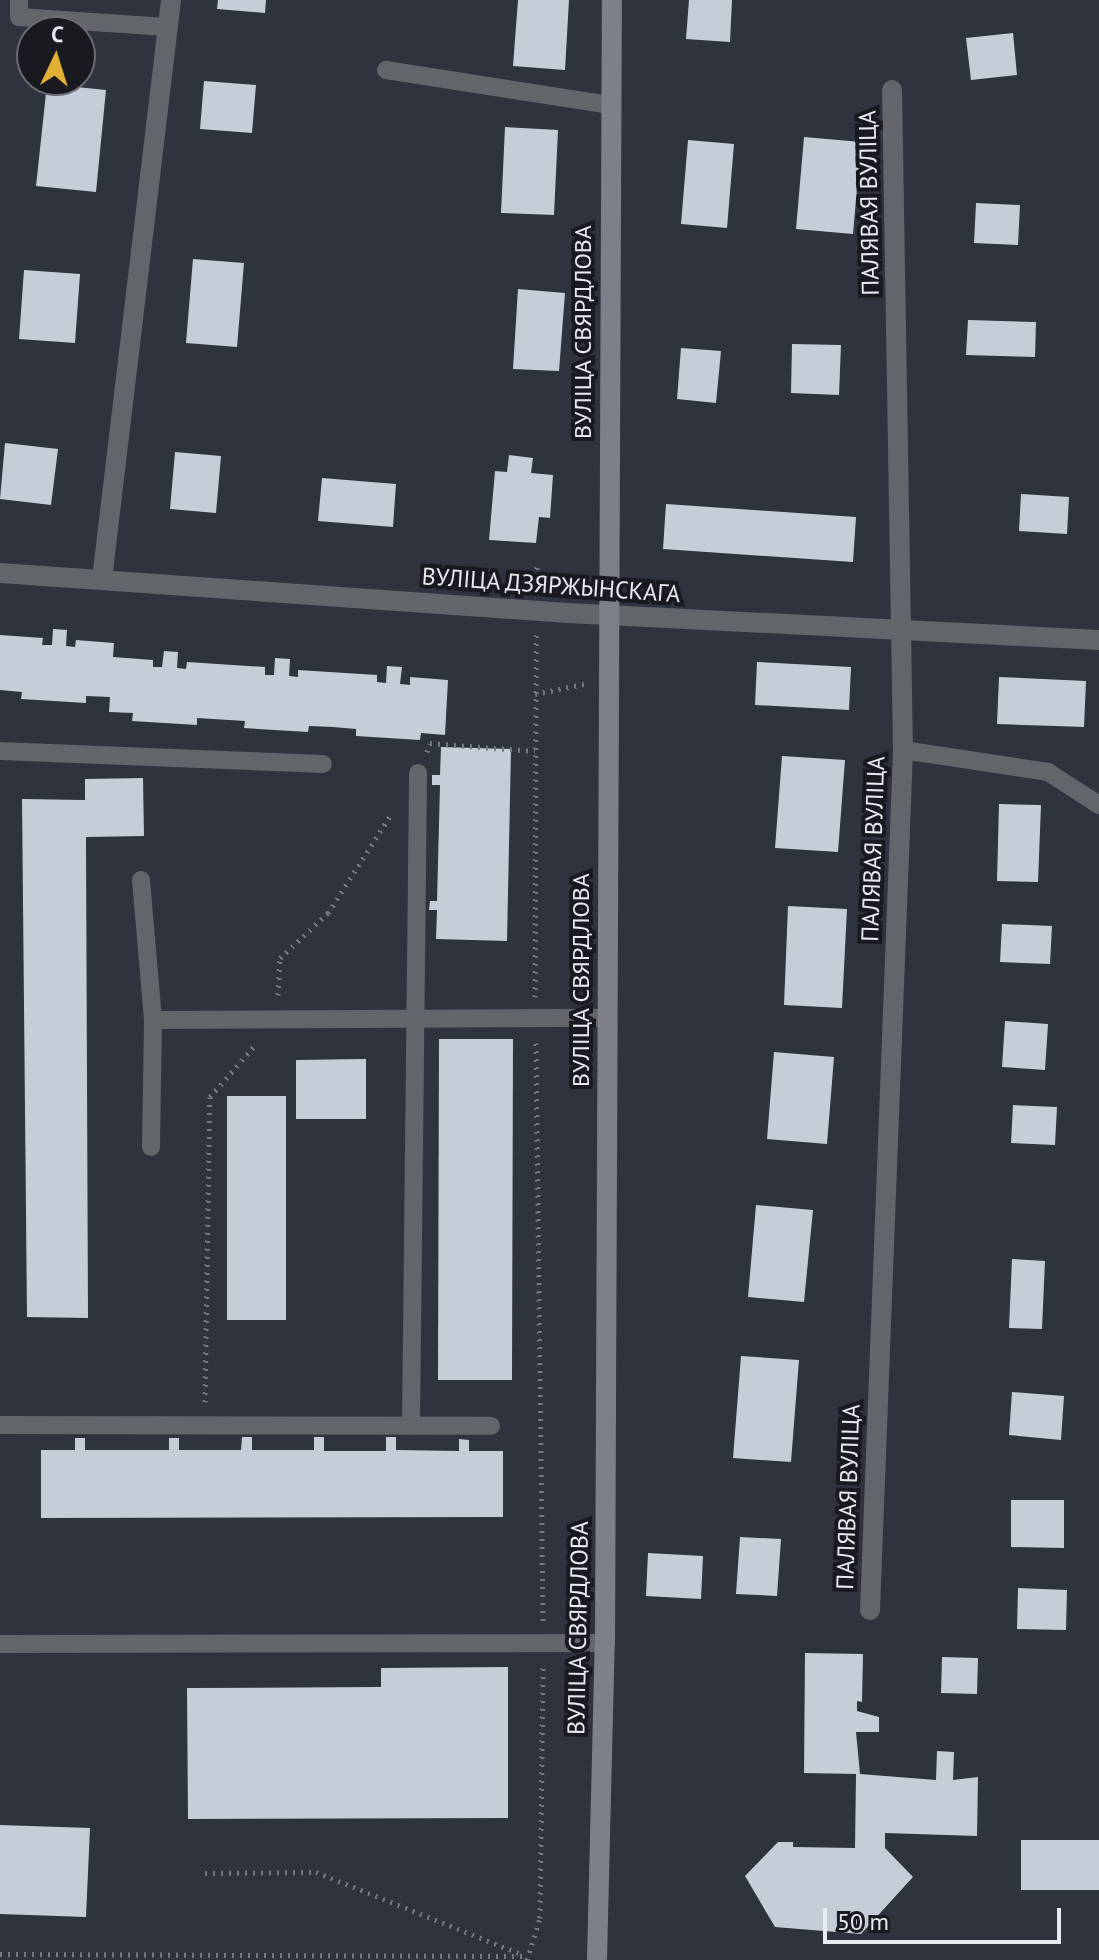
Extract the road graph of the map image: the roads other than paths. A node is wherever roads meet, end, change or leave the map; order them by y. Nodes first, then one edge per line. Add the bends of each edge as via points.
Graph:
1 (19, 0) edge
2 (171, 0) edge
3 (612, 0) edge
4 (167, 27) junction
5 (386, 70) dead end
6 (892, 90) dead end
7 (609, 105) junction
8 (0, 573) edge
9 (102, 579) junction
10 (609, 615) junction
11 (904, 631) junction
12 (1099, 640) edge
13 (903, 750) junction
14 (0, 751) edge
15 (323, 764) dead end
16 (418, 773) dead end
17 (1099, 805) edge
18 (141, 880) dead end
19 (411, 1018) junction
20 (606, 1018) junction
21 (153, 1020) junction
22 (151, 1147) dead end
23 (0, 1425) edge
24 (411, 1425) junction
25 (491, 1426) dead end
26 (870, 1610) dead end
27 (605, 1643) junction
28 (0, 1644) edge
29 (597, 1960) edge

1 - 4 lane via 19,17
2 - 4 street
3 - 7 main road, ВУЛІЦА СВЯРДЛОВА
4 - 9 street
5 - 7 lane
6 - 11 street, ПАЛЯВАЯ ВУЛІЦА
7 - 10 main road, ВУЛІЦА СВЯРДЛОВА
8 - 9 street, ВУЛІЦА ДЗЯРЖЫНСКАГА
9 - 10 street, ВУЛІЦА ДЗЯРЖЫНСКАГА
10 - 11 street, ВУЛІЦА ДЗЯРЖЫНСКАГА
10 - 20 main road, ВУЛІЦА СВЯРДЛОВА
11 - 12 street, ВУЛІЦА ДЗЯРЖЫНСКАГА
11 - 13 street, ПАЛЯВАЯ ВУЛІЦА
13 - 17 lane via 1048,772
13 - 26 street, ПАЛЯВАЯ ВУЛІЦА
14 - 15 lane
16 - 19 lane
18 - 21 lane
19 - 20 lane
19 - 21 lane
19 - 24 lane
20 - 27 main road, ВУЛІЦА СВЯРДЛОВА
21 - 22 lane
23 - 24 lane
24 - 25 lane
27 - 28 lane
27 - 29 main road, ВУЛІЦА СВЯРДЛОВА

